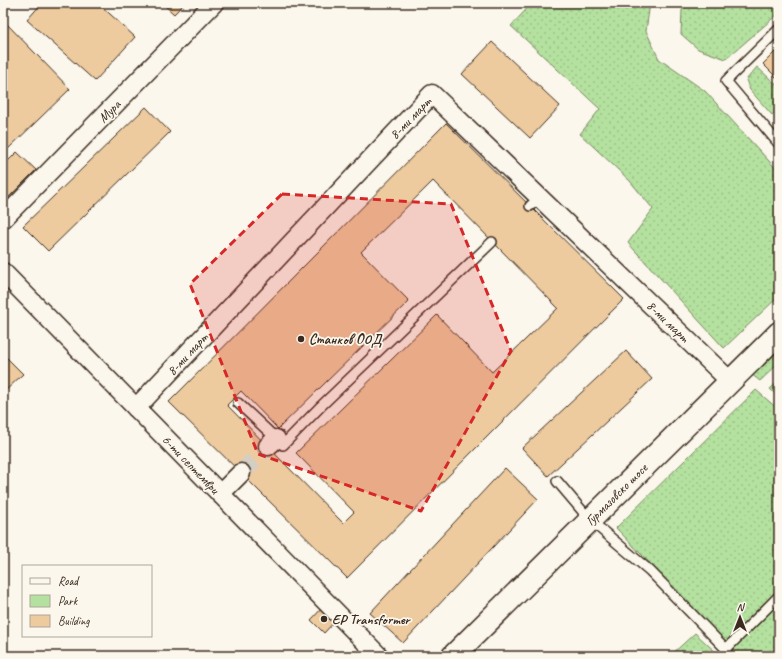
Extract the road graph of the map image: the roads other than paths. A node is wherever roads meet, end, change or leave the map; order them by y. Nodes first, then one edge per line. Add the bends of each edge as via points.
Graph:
1 (214, 3) edge
2 (779, 29) edge
3 (779, 144) edge
4 (3, 219) edge
5 (492, 242) dead end
6 (3, 272) edge
7 (779, 332) edge
8 (730, 381) junction
9 (238, 403) dead end
10 (136, 408) junction
11 (241, 473) tunnel mouth
12 (557, 481) dead end
13 (220, 494) junction
14 (590, 520) junction
15 (779, 596) edge
16 (379, 656) edge
17 (453, 656) edge

1 - 4 street, Мура
2 - 3 lane via 726,81
5 - 9 lane via 321,406 283,446 272,443
6 - 10 street, 6-ти септември
7 - 8 street, Гурмазовско шосе
8 - 10 street, 8-ми март via 535,202 432,94
8 - 14 street, Гурмазовско шосе
10 - 13 street, 6-ти септември
11 - 13 street
12 - 14 lane
13 - 16 street, 6-ти септември
14 - 15 lane via 650,571 726,649
14 - 17 street, Гурмазовско шосе

